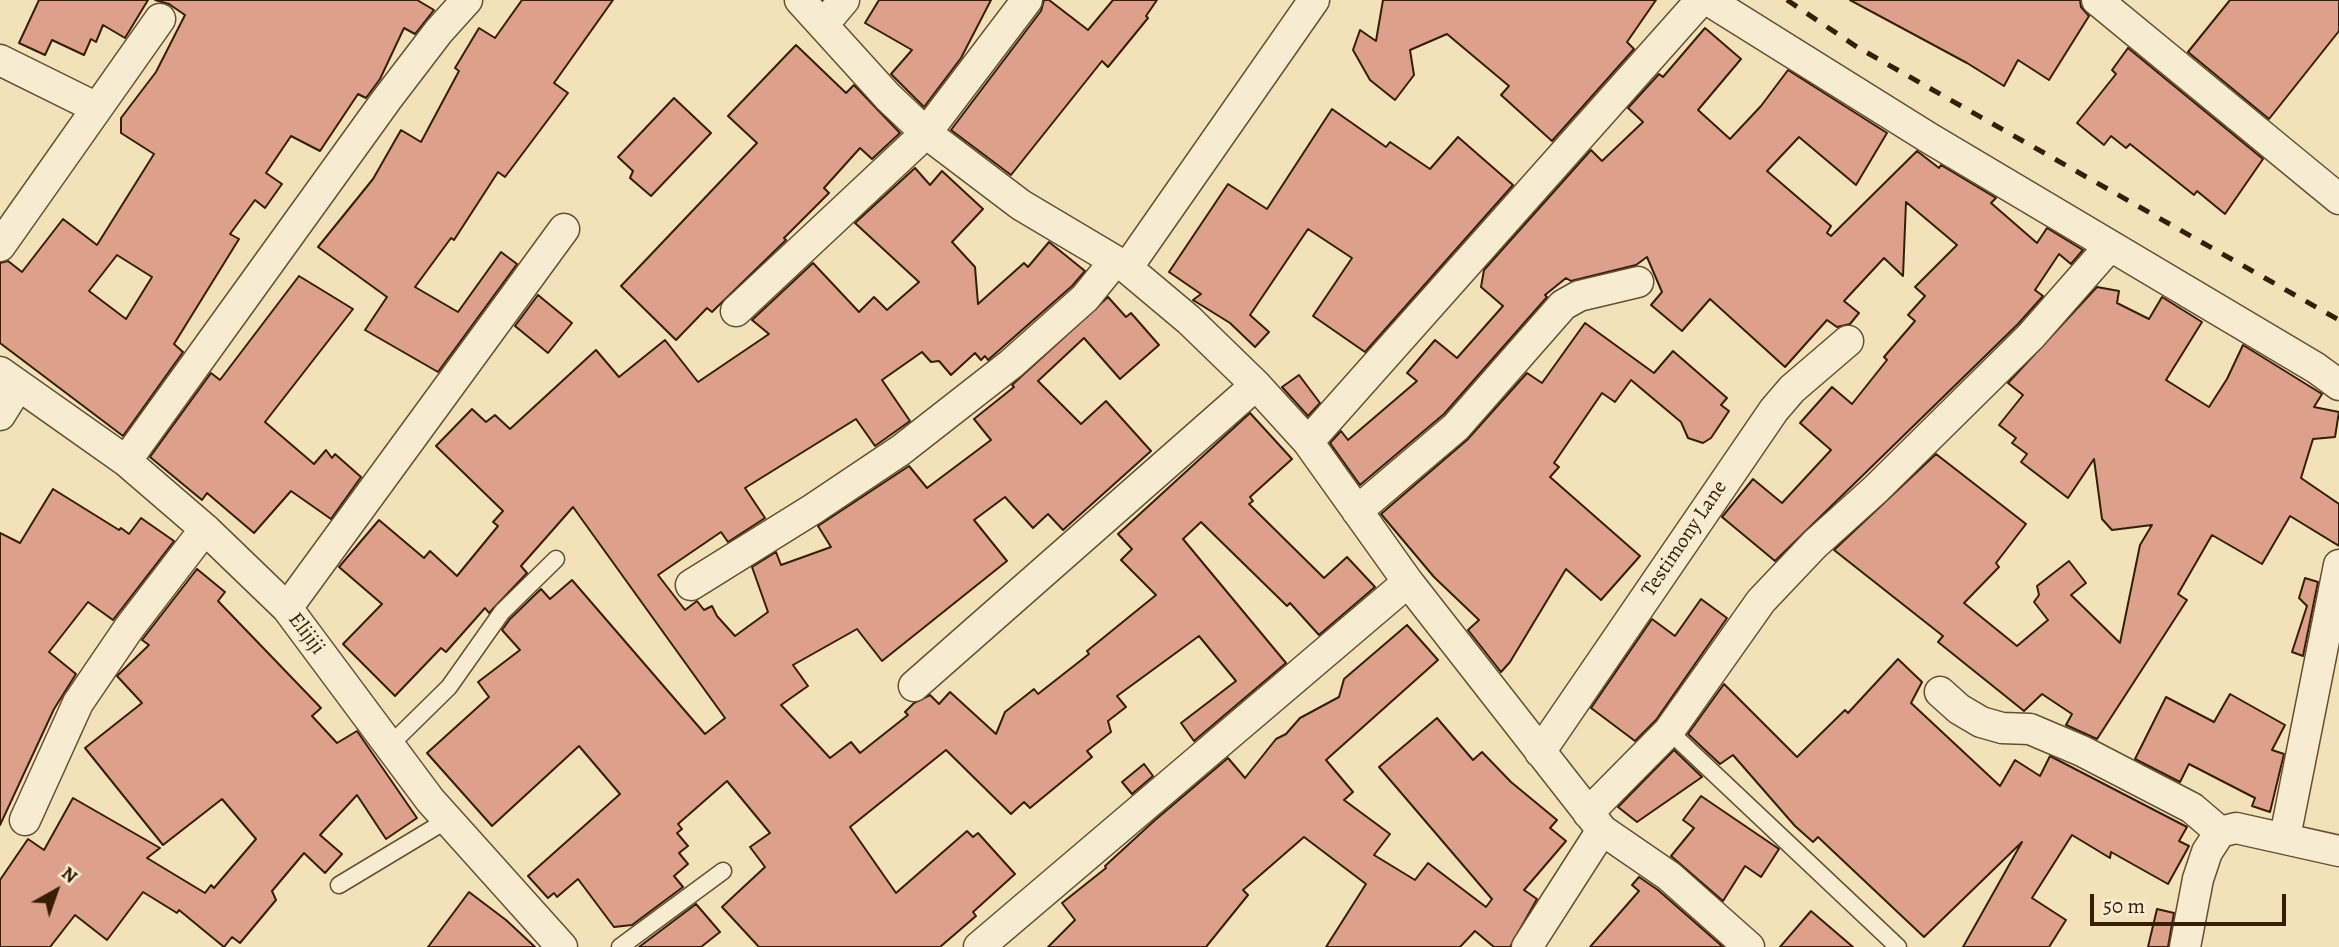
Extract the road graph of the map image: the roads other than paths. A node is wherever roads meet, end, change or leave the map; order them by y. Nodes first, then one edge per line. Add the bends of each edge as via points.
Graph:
1 (467, 0) edge
2 (800, 0) edge
3 (844, 0) edge
4 (1027, 0) edge
5 (1314, 0) edge
6 (1701, 0) edge
7 (1708, 0) edge
8 (2097, 0) edge
9 (160, 19) dead end
10 (823, 25) junction
11 (0, 60) edge
12 (97, 108) junction
13 (926, 133) junction
14 (2339, 199) edge
15 (564, 229) dead end
16 (0, 246) edge
17 (2110, 246) junction
18 (1121, 265) junction
19 (1638, 282) dead end
20 (736, 311) dead end
21 (1848, 341) dead end
22 (9, 379) edge
23 (1256, 385) junction
24 (2339, 385) edge
25 (0, 415) edge
26 (1308, 442) junction
27 (126, 461) junction
28 (1357, 511) junction
29 (205, 529) junction
30 (556, 559) dead end
31 (2339, 565) edge
32 (1408, 582) junction
33 (691, 585) dead end
34 (287, 608) junction
35 (914, 686) dead end
36 (1940, 692) dead end
37 (1669, 731) junction
38 (390, 745) junction
39 (1540, 752) junction
40 (25, 820) dead end
41 (447, 820) junction
42 (1595, 821) junction
43 (2220, 832) junction
44 (2285, 837) junction
45 (2339, 851) edge
46 (723, 871) dead end
47 (339, 885) dead end
48 (556, 945) edge
49 (620, 947) edge
50 (979, 947) edge
51 (1527, 947) edge
52 (1749, 947) edge
53 (1898, 947) edge
54 (2185, 947) edge

1 - 27 street via 387,99
2 - 10 street
3 - 10 street
4 - 13 street
5 - 18 street
6 - 26 street
7 - 17 street
8 - 14 street
9 - 12 street
10 - 13 street
11 - 12 street
12 - 16 street
13 - 18 street via 1021,205
13 - 20 street
15 - 34 street
17 - 24 street
17 - 37 street via 2031,336 1761,601
18 - 23 street via 1189,320
18 - 33 street via 1011,364 901,450
19 - 28 street via 1579,296 1563,305 1456,427
21 - 39 street, Testimony Lane via 1774,410
22 - 25 street
22 - 27 street, Elijiji
23 - 26 street
23 - 35 street
26 - 28 street
27 - 29 street, Elijiji
28 - 32 street
29 - 34 street, Elijiji
29 - 40 street via 78,703
30 - 38 lane via 502,612 449,687
31 - 44 street
32 - 39 street
32 - 50 street
34 - 38 street, Elijiji
36 - 43 street via 1981,722 2002,729 2030,729 2082,751 2192,808
37 - 42 street
37 - 53 lane
38 - 41 street, Elijiji
39 - 42 street
41 - 47 lane
41 - 48 street, Elijiji
42 - 51 street
42 - 52 street via 1669,876
43 - 44 street via 2236,828
43 - 54 street via 2198,879
44 - 45 street
46 - 49 lane

